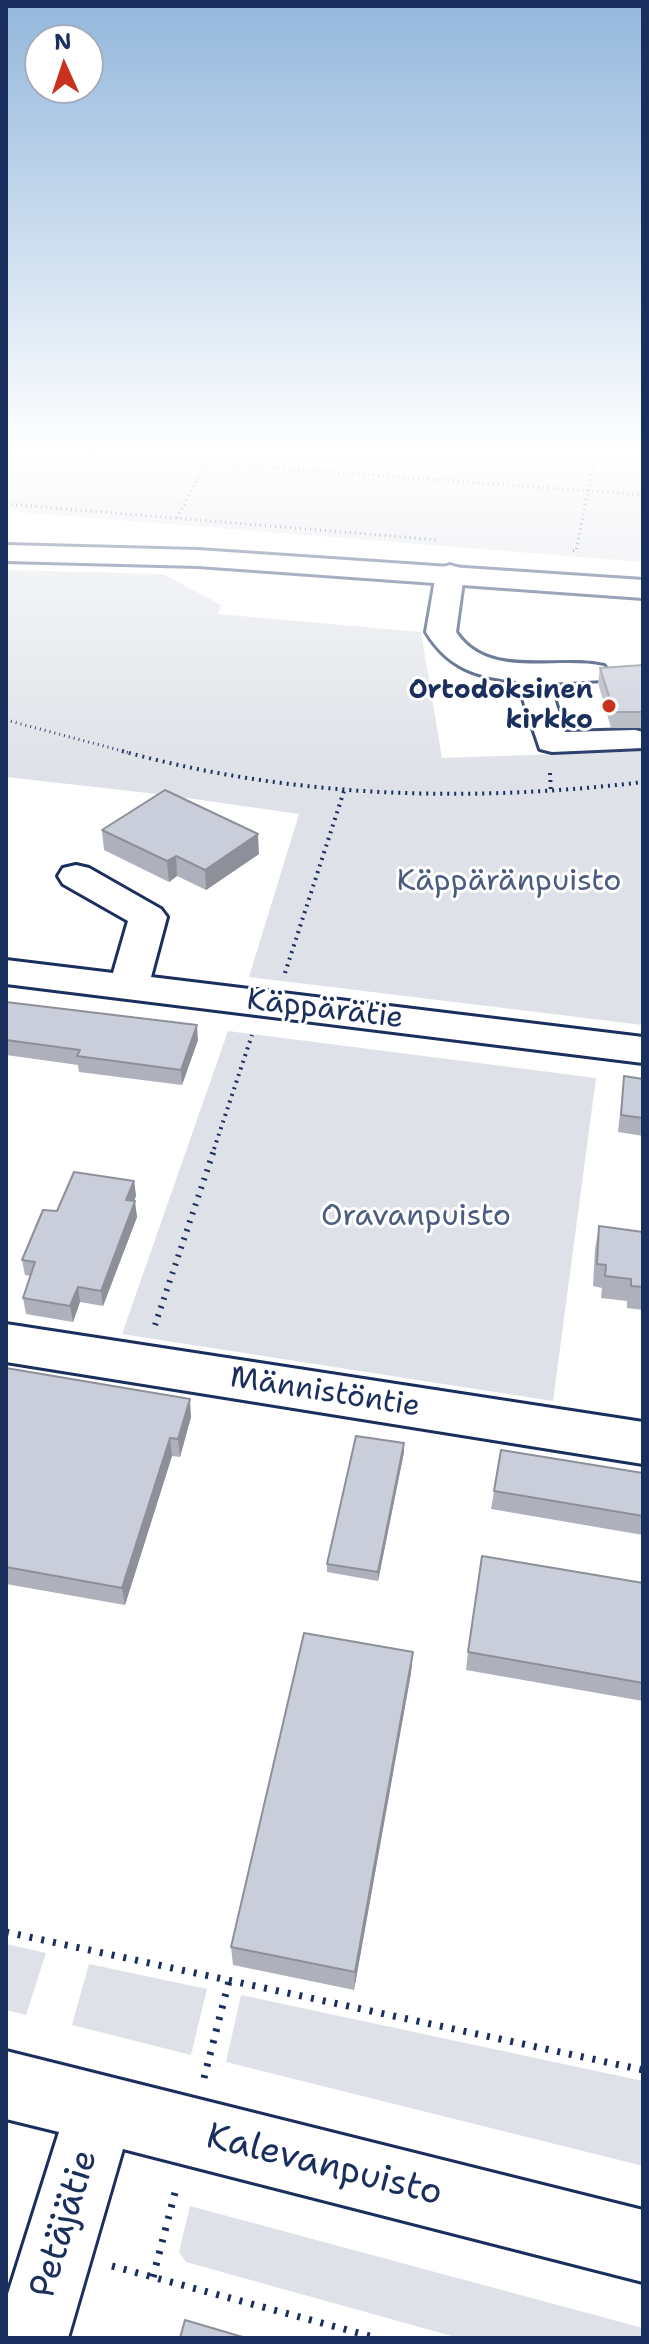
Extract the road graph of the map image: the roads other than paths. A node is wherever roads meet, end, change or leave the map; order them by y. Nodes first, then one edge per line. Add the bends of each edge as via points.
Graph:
1 (220, 559) edge
2 (450, 574) junction
3 (643, 589) edge
4 (593, 673) dead end
5 (531, 675) junction
6 (635, 740) dead end
7 (76, 876) dead end
8 (6, 972) edge
9 (129, 987) junction
10 (643, 1050) edge
11 (6, 1343) edge
12 (643, 1443) edge
13 (6, 2085) edge
14 (100, 2110) junction
15 (643, 2246) edge
16 (31, 2338) edge

1 - 2 street
2 - 3 street
2 - 5 street via 444,641 453,652 472,660
4 - 5 street
5 - 6 street via 552,742
7 - 9 street via 148,917
8 - 9 street, Käppärätie
9 - 10 street, Käppärätie
11 - 12 street, Männistöntie
13 - 14 street, Kalevanpuisto
14 - 15 street, Kalevanpuisto
14 - 16 street, Petäjätie

